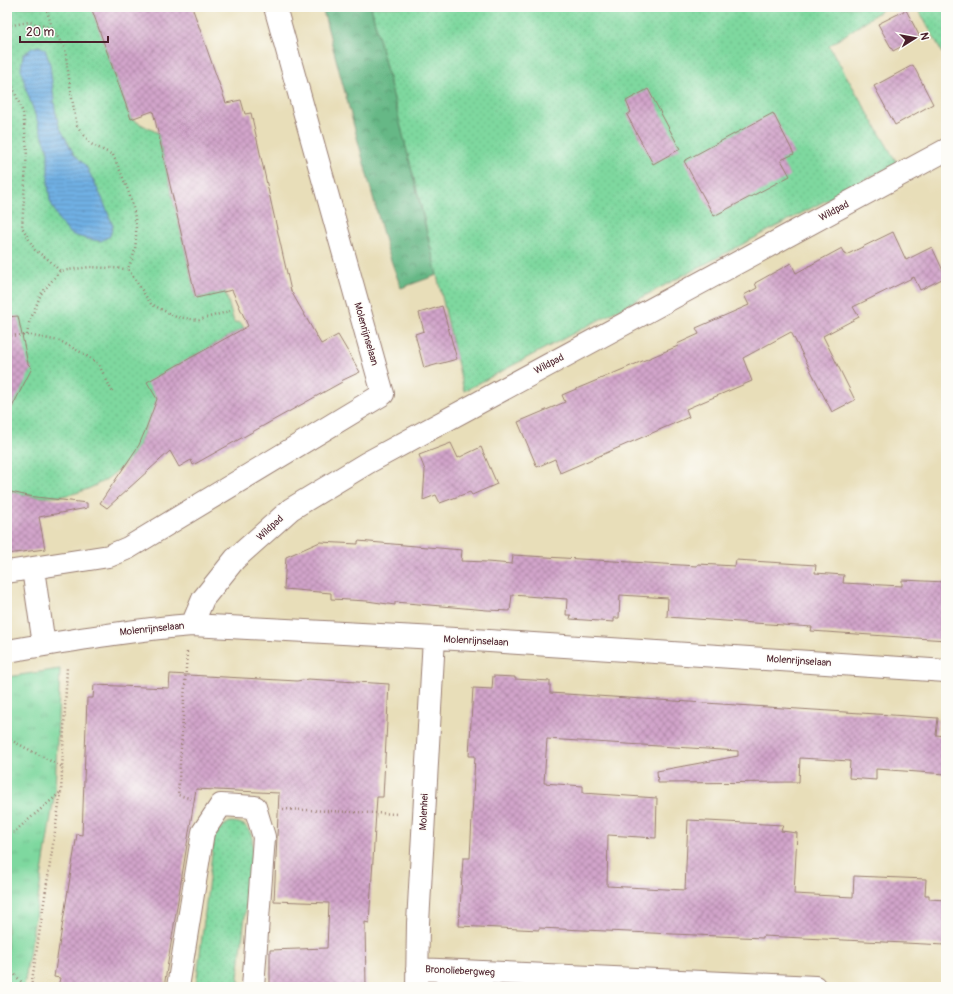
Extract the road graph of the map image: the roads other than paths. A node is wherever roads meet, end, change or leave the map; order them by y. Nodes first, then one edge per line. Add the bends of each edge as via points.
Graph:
1 (275, 7) edge
2 (946, 150) edge
3 (33, 569) junction
4 (7, 572) edge
5 (192, 625) junction
6 (434, 638) junction
7 (44, 645) junction
8 (7, 651) edge
9 (946, 671) edge
10 (417, 978) edge
11 (178, 987) edge
12 (253, 987) edge
13 (815, 987) edge

1 - 3 street, Molenrijnselaan via 383,394 128,548 110,556
2 - 5 street, Wildpad via 367,462 291,509 235,559 203,599
3 - 4 street, Molenrijnselaan
3 - 7 street
5 - 6 street, Molenrijnselaan
5 - 7 street, Molenrijnselaan
6 - 9 street, Molenrijnselaan
6 - 10 street, Molenhei
7 - 8 street, Molenrijnselaan
10 - 13 street, Bronoliebergweg
11 - 12 street via 202,832 221,805 255,807 264,837

